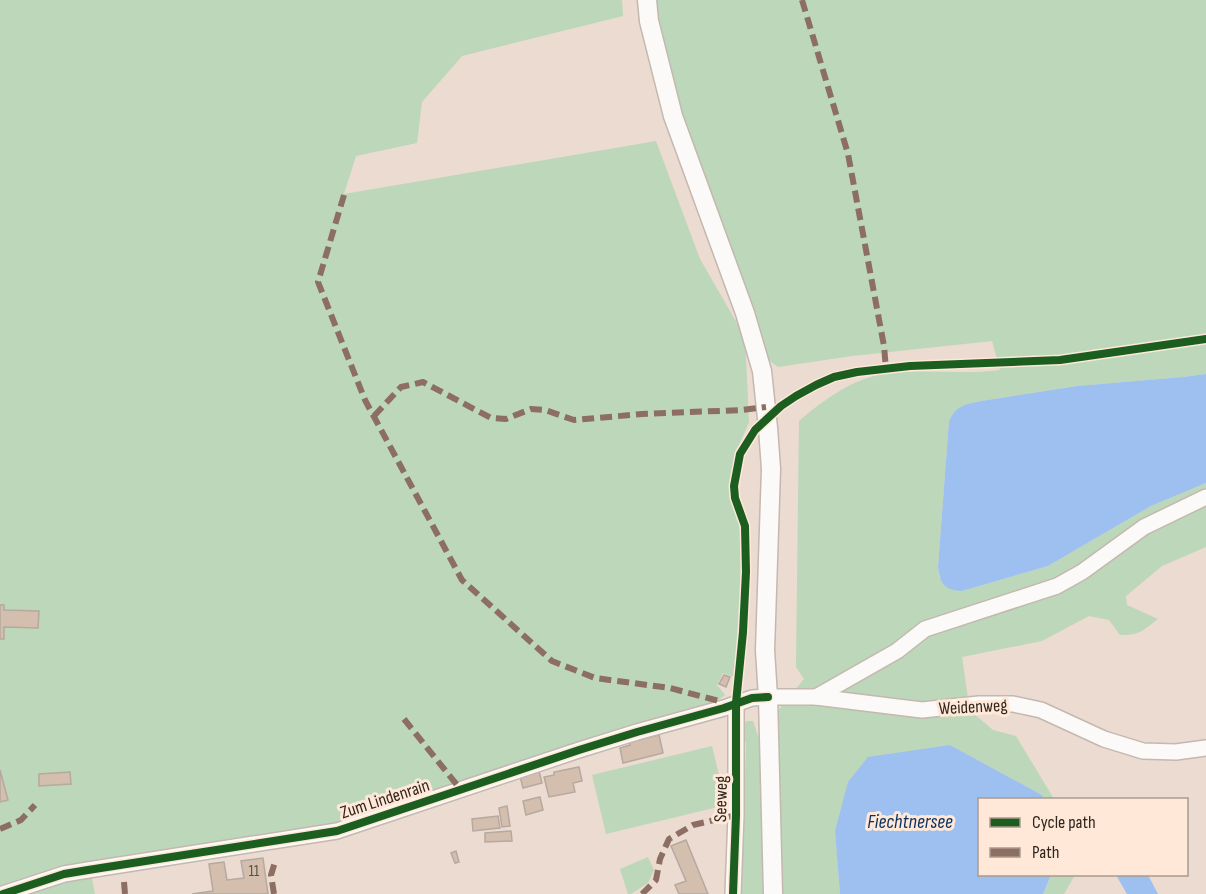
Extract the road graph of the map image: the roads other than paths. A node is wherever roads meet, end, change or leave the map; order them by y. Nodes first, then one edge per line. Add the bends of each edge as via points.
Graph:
1 (647, 0) edge
2 (1206, 497) edge
3 (768, 697) junction
4 (816, 697) junction
5 (736, 703) junction
6 (1206, 748) edge
7 (3, 894) edge
8 (733, 894) edge
9 (773, 894) edge

1 - 3 main road via 673,116 745,313 762,371 771,469 765,650
2 - 4 street via 1144,527 1057,586 925,628 897,651
3 - 4 street, Weidenweg
3 - 5 street, Zum Lindenrain
3 - 9 main road
4 - 6 street, Weidenweg via 922,710 1013,704 1041,710 1104,739 1143,751
5 - 7 street, Zum Lindenrain via 579,750 337,831 64,874
5 - 8 street, Seeweg

